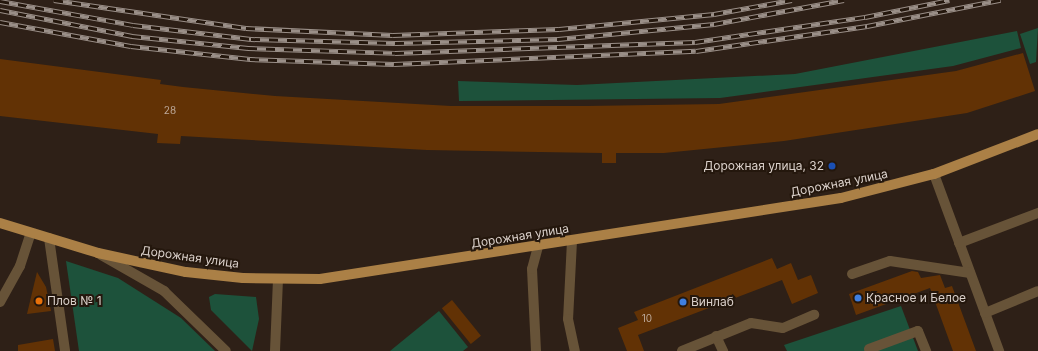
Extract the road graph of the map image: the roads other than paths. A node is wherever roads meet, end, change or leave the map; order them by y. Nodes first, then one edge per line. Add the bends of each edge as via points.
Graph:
1 (1038, 134) edge
2 (934, 174) junction
3 (1038, 213) edge
4 (0, 223) edge
5 (31, 233) junction
6 (49, 238) junction
7 (572, 241) junction
8 (959, 243) junction
9 (538, 246) junction
10 (98, 253) junction
11 (970, 273) junction
12 (852, 274) dead end
13 (278, 279) junction
14 (1038, 291) edge
15 (0, 302) edge
16 (985, 313) junction
17 (814, 314) dead end
18 (716, 336) junction
19 (869, 349) dead end
20 (65, 351) edge
21 (226, 351) edge
22 (275, 351) edge
23 (536, 351) edge
24 (575, 351) edge
25 (682, 351) edge
26 (723, 351) edge
27 (926, 351) edge
28 (999, 351) edge

1 - 2 main road, Дорожная улица
2 - 7 main road, Дорожная улица via 841,198
2 - 8 street
3 - 8 street
4 - 5 main road, Дорожная улица
5 - 6 main road, Дорожная улица
5 - 15 street via 20,266
6 - 10 main road, Дорожная улица
6 - 20 street
7 - 9 main road, Дорожная улица
7 - 24 street via 568,319
8 - 11 street
9 - 13 main road, Дорожная улица via 344,276
9 - 23 street via 532,269
10 - 13 main road, Дорожная улица via 186,272
10 - 21 street via 164,291
11 - 12 street via 890,261
11 - 16 street
13 - 22 street
14 - 16 street
16 - 28 street
17 - 18 street via 783,328 751,323
18 - 25 street
18 - 26 street
19 - 27 street via 918,331

